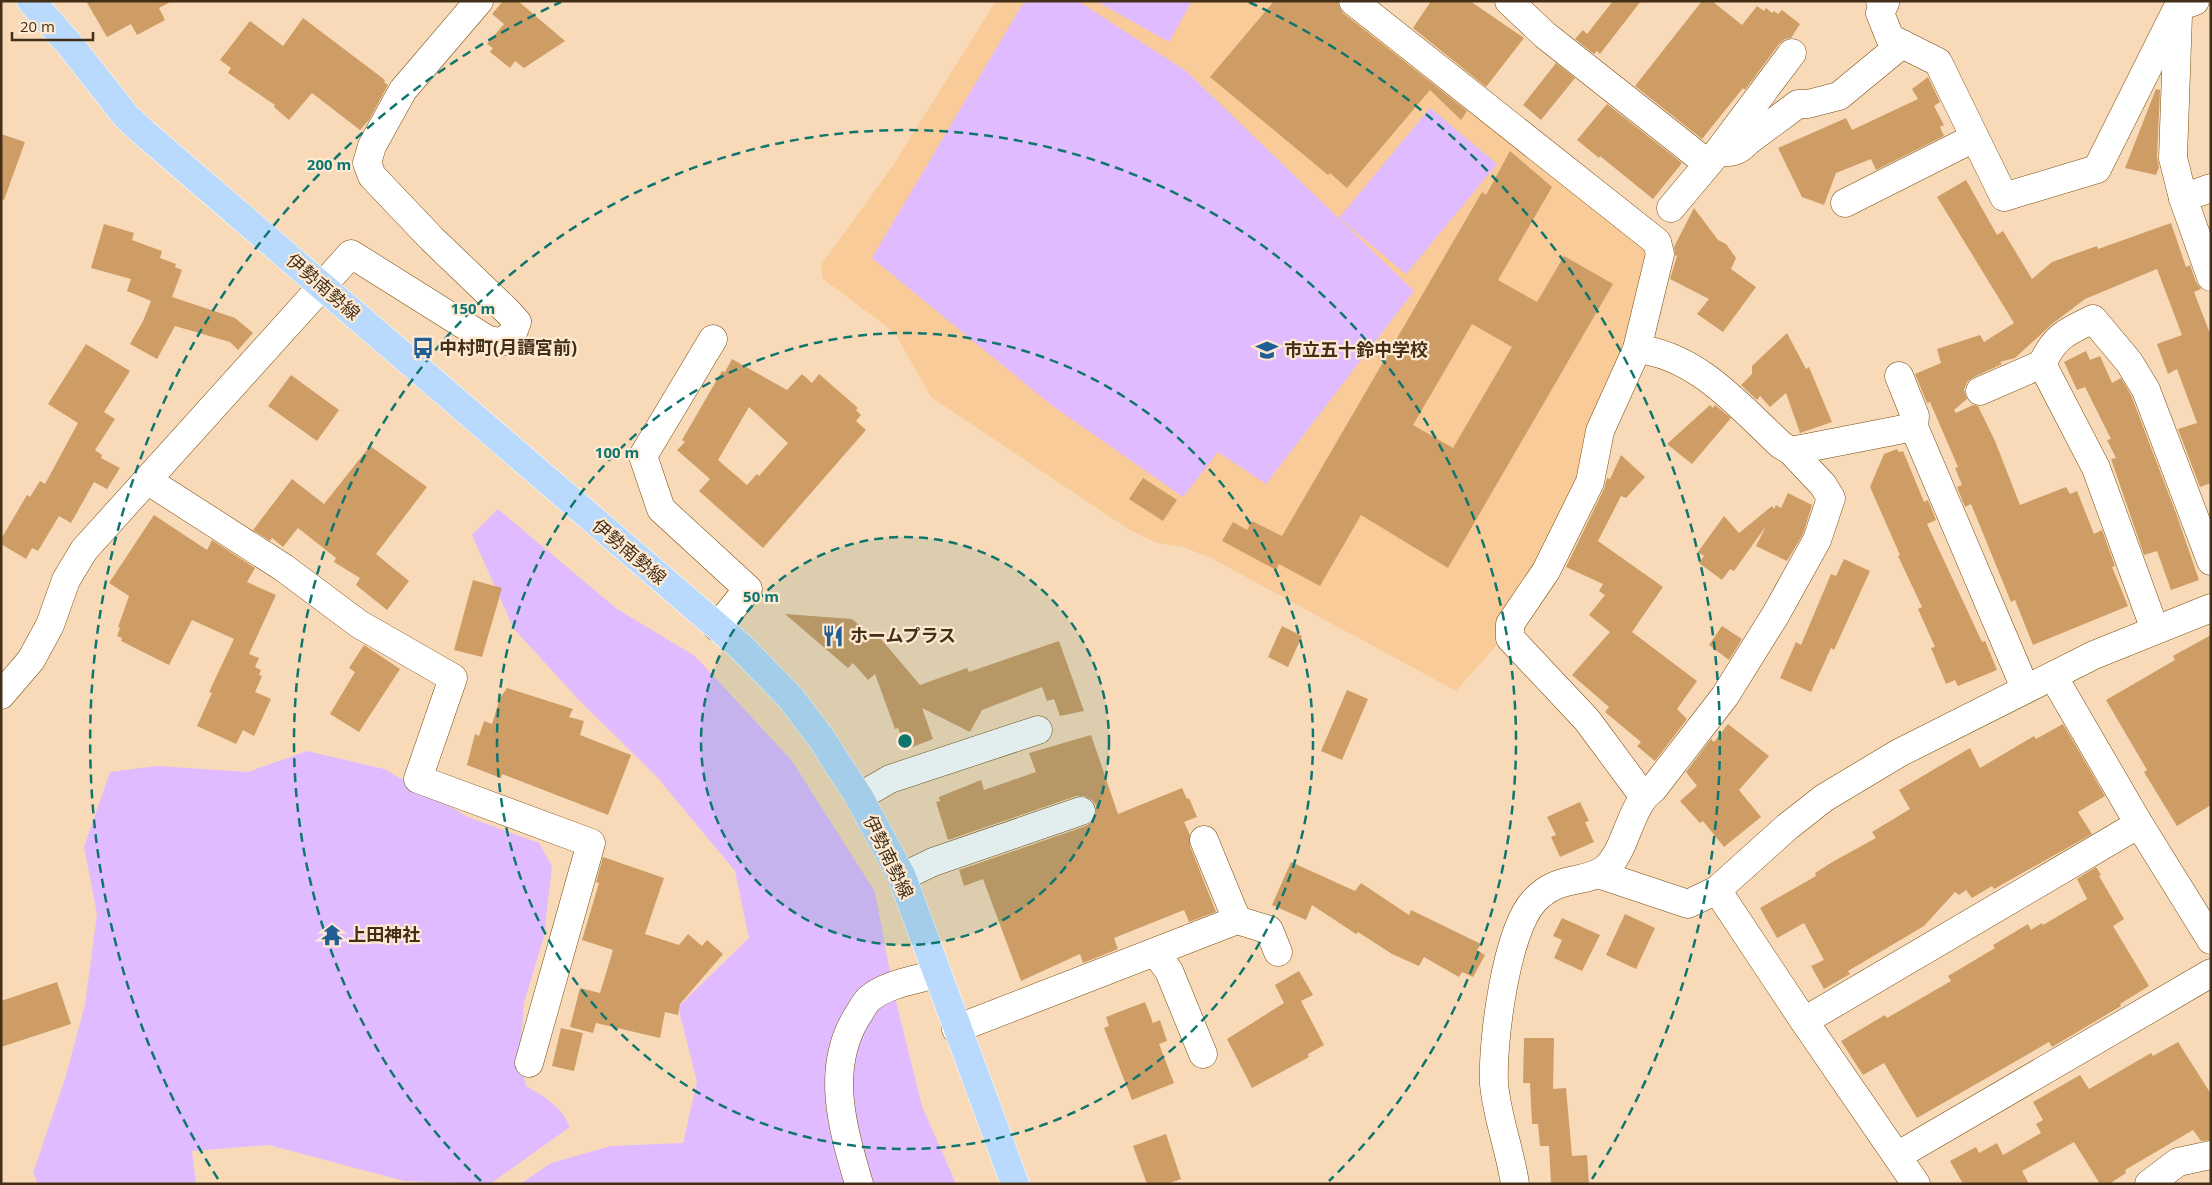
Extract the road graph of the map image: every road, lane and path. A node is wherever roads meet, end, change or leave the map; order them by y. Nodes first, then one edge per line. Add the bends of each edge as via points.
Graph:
1 (31, 1) edge
2 (49, 1) edge
3 (479, 1) edge
4 (1353, 1) edge
5 (1509, 1) edge
6 (1880, 1) edge
7 (2184, 3) edge
8 (1902, 44) junction
9 (70, 46) junction
10 (1792, 53) dead end
11 (1974, 138) junction
12 (1712, 158) junction
13 (2211, 188) edge
14 (2182, 198) junction
15 (1844, 203) dead end
16 (1671, 208) dead end
17 (2211, 277) edge
18 (321, 286) junction
19 (713, 339) dead end
20 (1637, 349) junction
21 (2042, 364) junction
22 (1899, 376) dead end
23 (1980, 391) dead end
24 (1914, 427) junction
25 (1791, 451) junction
26 (147, 480) junction
27 (2211, 561) edge
28 (2211, 608) edge
29 (717, 627) junction
30 (2154, 630) junction
31 (2053, 676) junction
32 (2025, 688) junction
33 (1, 695) edge
34 (1038, 730) dead end
35 (859, 797) junction
36 (1644, 797) junction
37 (1081, 811) dead end
38 (2139, 824) junction
39 (1204, 840) dead end
40 (1598, 874) junction
41 (902, 877) junction
42 (1717, 890) junction
43 (1237, 920) junction
44 (2211, 940) edge
45 (1156, 952) junction
46 (1278, 952) dead end
47 (2211, 973) edge
48 (936, 974) junction
49 (1804, 1021) junction
50 (956, 1029) junction
51 (1203, 1054) dead end
52 (529, 1063) dead end
53 (2211, 1155) edge
54 (1897, 1156) junction
55 (859, 1184) edge
56 (1015, 1184) edge
57 (1515, 1184) edge
58 (1916, 1184) edge
59 (2149, 1184) edge

1 - 9 main road, 伊勢南勢線
2 - 9 main road, 伊勢南勢線
3 - 18 street via 403,90 372,146 367,163 372,176 517,322 512,335 501,342 488,340 351,254
4 - 20 street via 1657,242 1660,254
5 - 12 street via 1544,36
6 - 8 street via 1885,4 1880,13 1890,38
7 - 11 street via 2097,169 2004,197
7 - 14 street via 2173,158
8 - 11 street via 1938,62
8 - 12 street via 1839,96 1798,104 1741,149
9 - 18 main road, 伊勢南勢線 via 126,116
10 - 12 street
11 - 15 street
12 - 16 street
13 - 14 street
14 - 17 street
18 - 26 street
18 - 29 main road, 伊勢南勢線
19 - 29 street via 643,456 661,509 748,589
20 - 25 street via 1649,350 1704,375
20 - 36 street via 1600,431 1590,482 1546,571 1508,631 1510,638 1586,720
21 - 23 street
21 - 27 street via 2048,350 2061,335 2092,319 2105,333 2129,362 2146,390
21 - 30 street via 2096,468
22 - 24 street via 1915,416
24 - 25 street
24 - 32 street
25 - 36 street via 1831,498 1817,540 1725,696
26 - 33 street via 84,550 66,580 50,625 31,660
26 - 52 street via 284,568 359,624 452,678 418,779 591,843
28 - 30 street
29 - 35 main road, 伊勢南勢線 via 790,697
30 - 31 street
31 - 32 street
31 - 38 street
32 - 42 street via 1856,777 1787,828
34 - 35 street via 890,779
35 - 41 main road, 伊勢南勢線
36 - 40 street via 1635,808 1616,856
37 - 41 street via 934,862
38 - 44 street
38 - 49 street
39 - 43 street
40 - 42 street via 1688,904
40 - 57 street via 1556,884 1544,891 1532,902 1513,946 1496,1031 1494,1084
41 - 48 main road, 伊勢南勢線
42 - 49 street
43 - 45 street
43 - 46 street via 1268,930
45 - 50 street
45 - 51 street via 1169,971
47 - 54 street
48 - 50 main road, 伊勢南勢線
48 - 55 street via 888,988 868,1000 846,1035 838,1085
49 - 54 street
50 - 56 main road, 伊勢南勢線
53 - 59 street via 2178,1162
54 - 58 street

